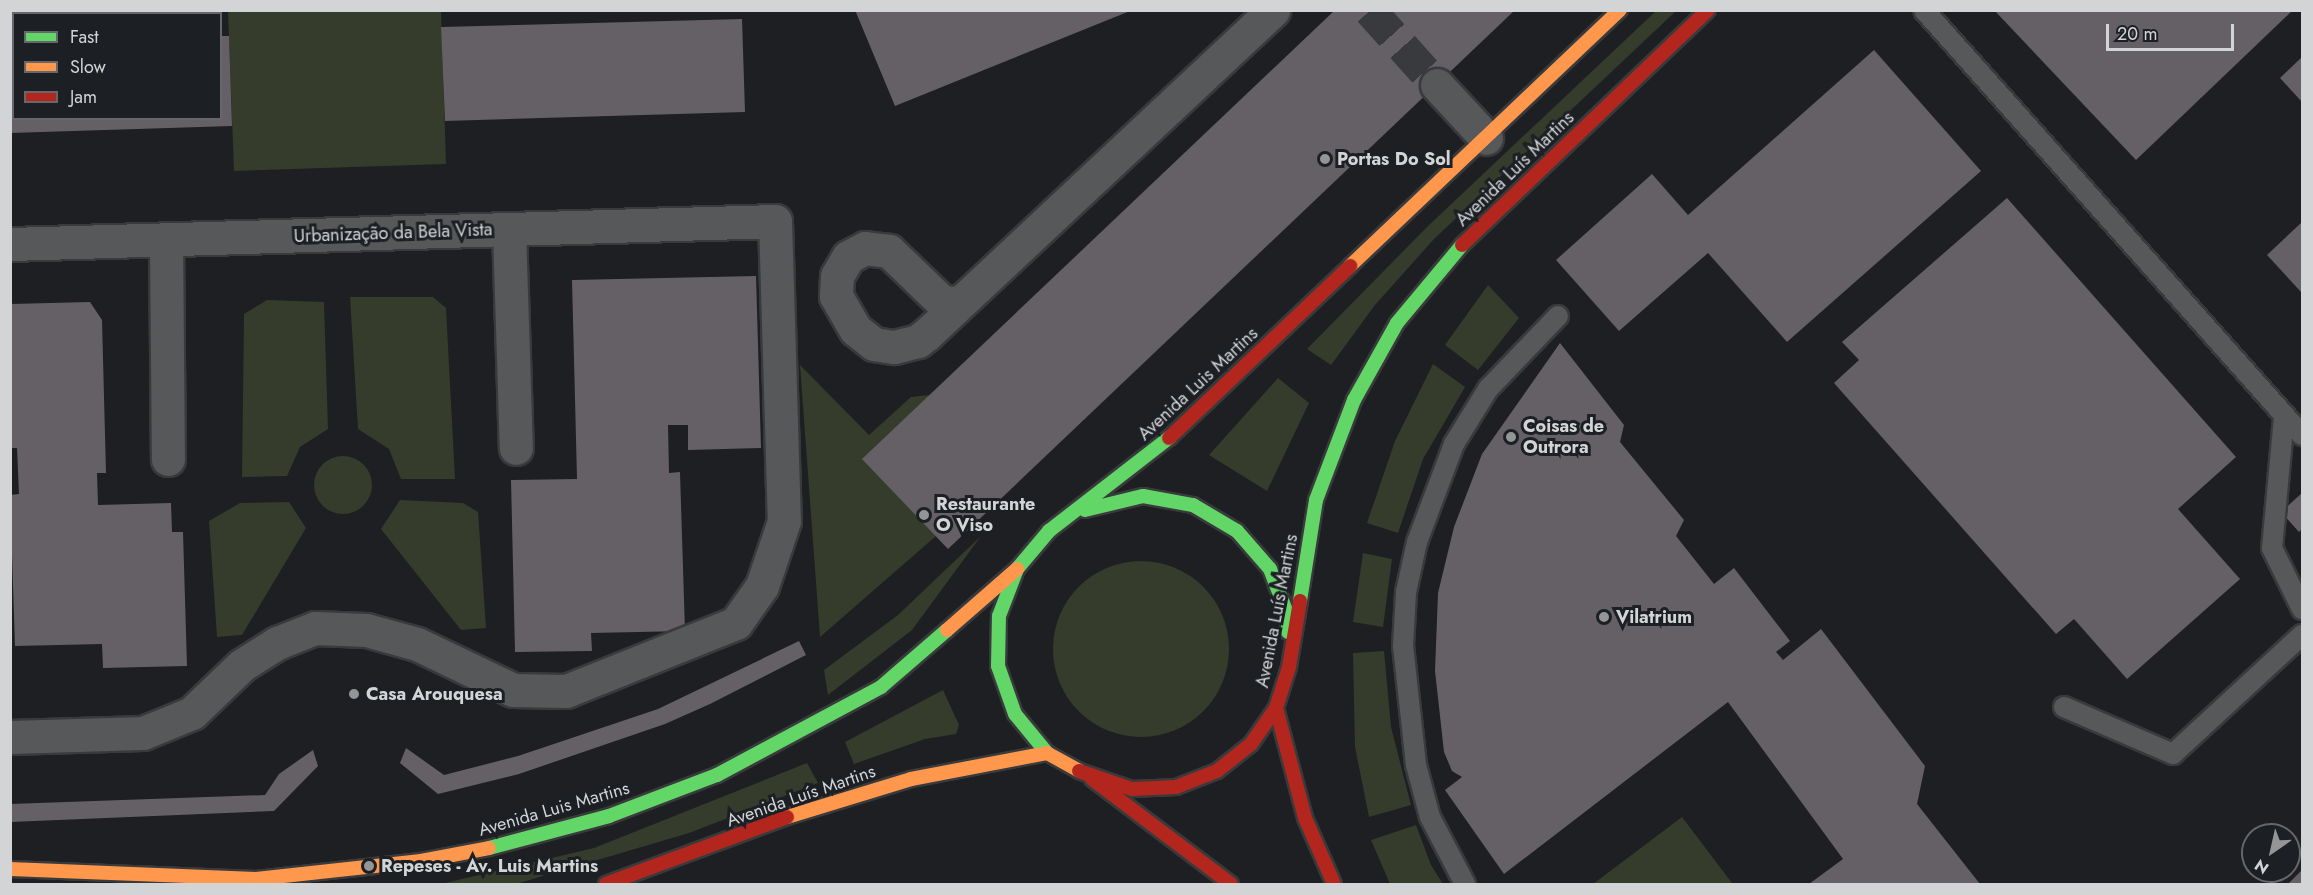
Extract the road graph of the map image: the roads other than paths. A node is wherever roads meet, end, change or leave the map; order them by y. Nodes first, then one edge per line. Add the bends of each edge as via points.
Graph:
1 (1273, 10) edge
2 (1620, 10) edge
3 (1708, 10) edge
4 (1924, 10) edge
5 (1437, 85) tunnel mouth
6 (1486, 138) junction
7 (509, 230) junction
8 (166, 239) junction
9 (10, 244) edge
10 (958, 303) dead end
11 (1558, 316) dead end
12 (2284, 417) junction
13 (2302, 435) edge
14 (516, 448) dead end
15 (168, 459) dead end
16 (1049, 531) junction
17 (1017, 569) junction
18 (2302, 609) edge
19 (2302, 635) edge
20 (1289, 667) junction
21 (2064, 707) dead end
22 (1276, 708) junction
23 (10, 737) edge
24 (1047, 753) junction
25 (1092, 779) junction
26 (10, 869) edge
27 (56, 873) junction
28 (77, 885) edge
29 (606, 885) edge
30 (1232, 885) edge
31 (1334, 885) edge
32 (1465, 885) edge

1 - 10 street
2 - 6 main road, Avenida Luis Martins
3 - 20 main road, Avenida Luís Martins via 1470,236 1397,323 1354,400 1316,500
4 - 12 lane
5 - 6 street
6 - 16 main road, Avenida Luis Martins via 1165,441
7 - 8 street, Urbanização da Bela Vista
7 - 14 street
7 - 23 street, Urbanização da Bela Vista via 775,221 784,521 762,586 736,623 566,691 513,690 417,644 366,630 315,628 277,643 242,665 192,713 143,733
8 - 9 street, Urbanização da Bela Vista
8 - 15 street
11 - 32 lane via 1488,389 1454,444 1417,542 1406,591 1403,646 1416,765 1430,817
12 - 13 lane
12 - 18 lane via 2272,548
16 - 17 main road
16 - 20 main road via 1093,506 1143,496 1193,505 1237,531 1270,569 1288,616
17 - 24 main road via 999,615 998,666 1015,714
17 - 27 main road, Avenida Luis Martins via 880,687 717,775 609,816 517,842 421,861 256,879
19 - 21 lane via 2173,754
20 - 22 main road, Avenida Luís Martins
22 - 25 main road, Avenida Luís Martins via 1242,751 1217,771 1176,787 1132,789
22 - 31 main road via 1305,818
24 - 25 main road, Avenida Luís Martins
24 - 29 main road, Avenida Luís Martins via 848,795
25 - 30 main road
26 - 27 main road, Avenida Luis Martins
27 - 28 main road

